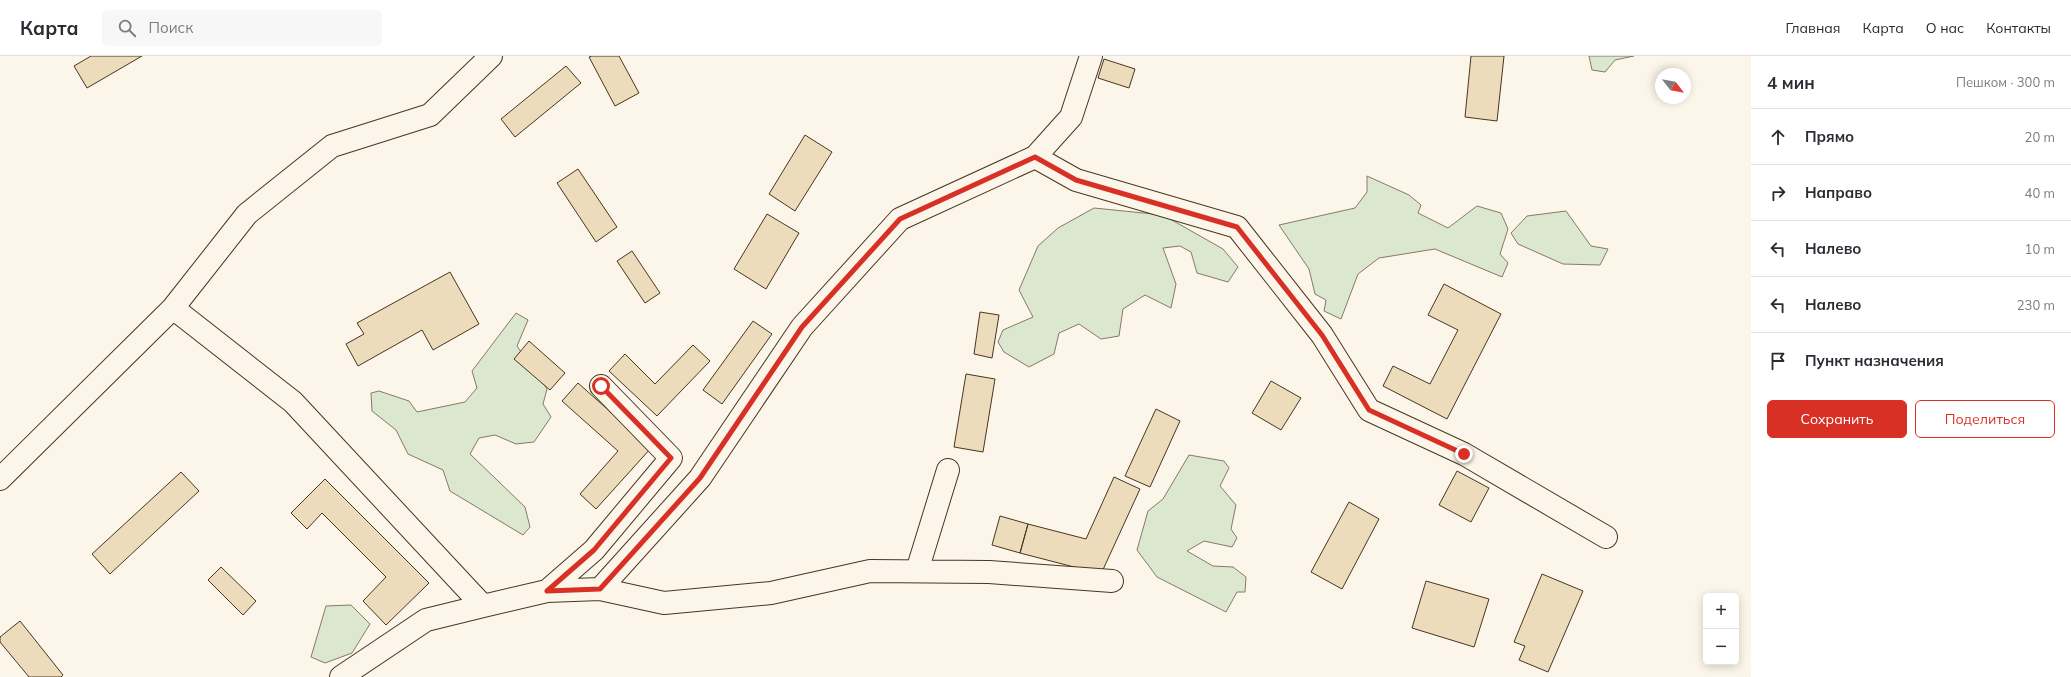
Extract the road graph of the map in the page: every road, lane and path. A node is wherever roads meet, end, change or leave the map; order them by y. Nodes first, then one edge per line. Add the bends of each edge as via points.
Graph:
1 (491, 56) edge
2 (1091, 56) edge
3 (1035, 157) junction
4 (173, 308) junction
5 (601, 386) dead end
6 (948, 470) dead end
7 (0, 478) edge
8 (1606, 537) dead end
9 (917, 571) junction
10 (1112, 581) dead end
11 (600, 589) junction
12 (547, 591) junction
13 (484, 606) junction
14 (341, 677) edge

1 - 4 street via 430,115 332,146 247,214
2 - 3 street via 1071,117
3 - 8 street via 1076,180 1237,227 1322,335 1369,410 1464,454
3 - 11 street via 900,219 802,327 700,478
4 - 7 street
4 - 13 street via 293,402
5 - 12 street via 671,458 594,550
6 - 9 street
9 - 10 street via 989,572
9 - 11 street via 870,571 771,593 664,603
11 - 12 street
12 - 13 street
13 - 14 street via 426,620

